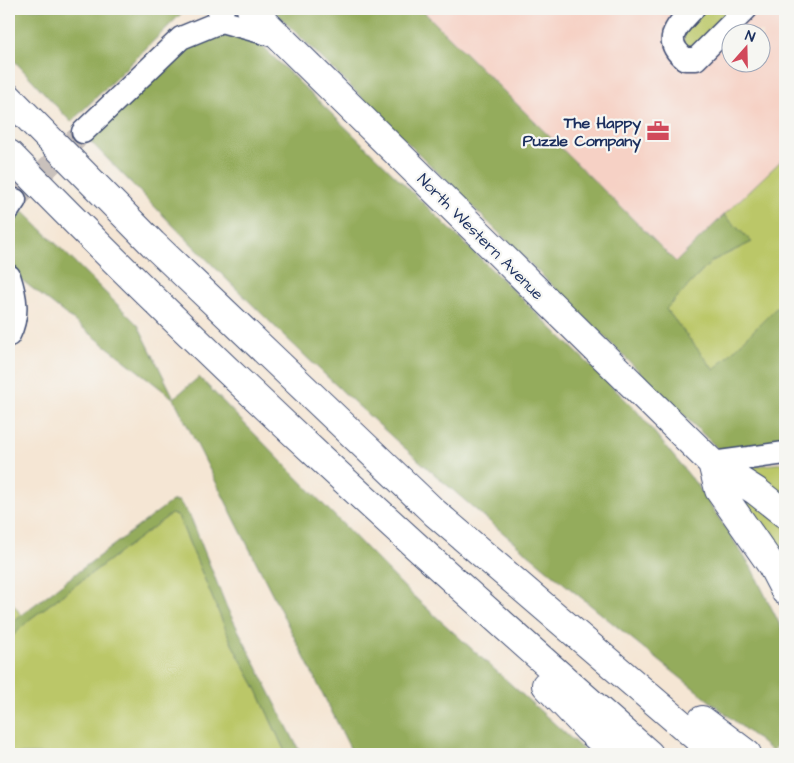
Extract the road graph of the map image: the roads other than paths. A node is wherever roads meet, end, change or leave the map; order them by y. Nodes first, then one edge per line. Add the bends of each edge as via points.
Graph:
1 (251, 9) edge
2 (694, 9) edge
3 (746, 9) edge
4 (220, 14) edge
5 (279, 36) junction
6 (9, 98) edge
7 (83, 132) tunnel mouth
8 (9, 154) edge
9 (9, 276) edge
10 (9, 335) edge
11 (785, 453) edge
12 (712, 462) junction
13 (785, 514) edge
14 (489, 560) junction
15 (431, 563) junction
16 (785, 591) edge
17 (616, 754) edge
18 (649, 754) edge
19 (716, 754) edge
20 (747, 754) edge

1 - 5 highway, North Western Avenue
2 - 3 lane via 676,27 672,38 676,52 685,59 696,59
4 - 5 lane
4 - 7 lane via 215,24 181,38
5 - 12 highway, North Western Avenue
6 - 14 highway via 251,339
8 - 15 highway via 227,371
9 - 10 lane via 17,307
11 - 12 lane
12 - 13 highway, North Western Avenue
12 - 16 highway via 719,490 772,566
14 - 19 highway
14 - 20 highway
15 - 17 highway via 587,728
15 - 18 highway

